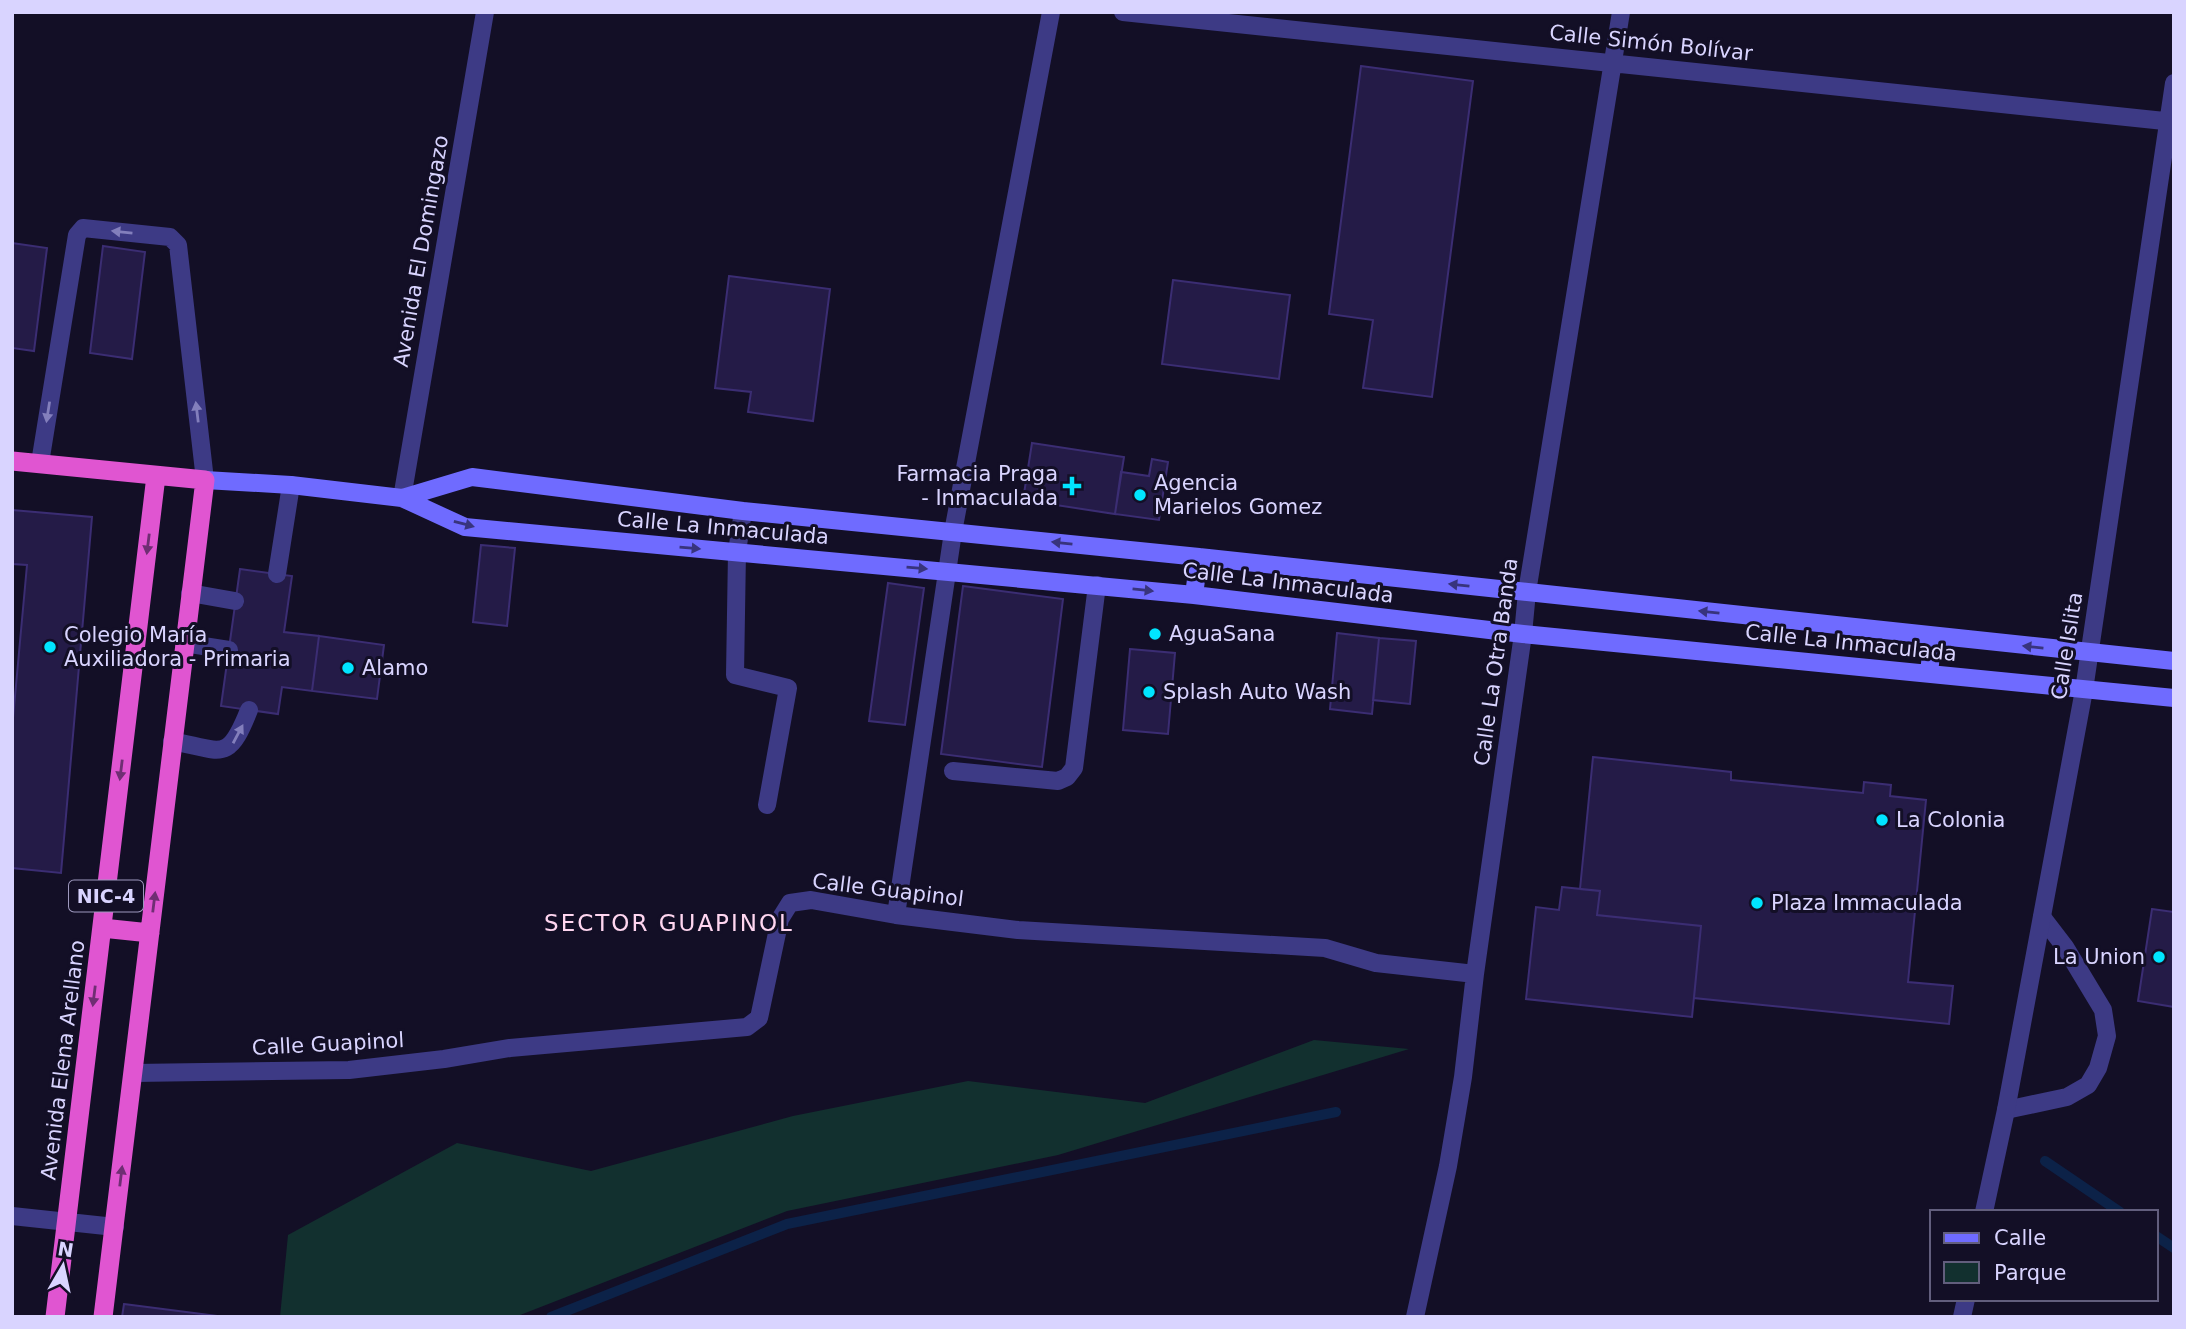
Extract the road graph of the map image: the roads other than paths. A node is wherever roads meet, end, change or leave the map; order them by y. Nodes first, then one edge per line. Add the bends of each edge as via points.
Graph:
1 (485, 12) edge
2 (1051, 12) edge
3 (1124, 12) edge
4 (1621, 12) edge
5 (1613, 62) junction
6 (2174, 83) edge
7 (2171, 122) edge
8 (12, 461) edge
9 (40, 463) junction
10 (156, 476) junction
11 (205, 480) junction
12 (291, 485) junction
13 (402, 498) junction
14 (743, 511) junction
15 (953, 532) junction
16 (737, 552) junction
17 (1199, 556) junction
18 (947, 571) junction
19 (277, 574) dead end
20 (1097, 585) junction
21 (1527, 592) junction
22 (190, 593) junction
23 (1194, 595) junction
24 (235, 601) dead end
25 (1523, 634) junction
26 (1933, 636) junction
27 (184, 643) junction
28 (229, 650) dead end
29 (2089, 653) junction
30 (2174, 661) edge
31 (1929, 673) junction
32 (2084, 690) junction
33 (2174, 698) edge
34 (249, 710) dead end
35 (172, 741) junction
36 (953, 771) dead end
37 (767, 805) dead end
38 (896, 915) junction
39 (2042, 917) junction
40 (102, 928) junction
41 (150, 933) junction
42 (1475, 974) junction
43 (134, 1073) junction
44 (2006, 1110) junction
45 (1984, 1210) edge
46 (12, 1216) edge
47 (66, 1221) junction
48 (115, 1227) junction
49 (55, 1317) edge
50 (103, 1317) edge
51 (1415, 1317) edge

1 - 13 street, Avenida El Domingazo
2 - 15 street
3 - 5 street, Calle Simón Bolívar
4 - 5 street, Calle La Otra Banda
5 - 7 street, Calle Simón Bolívar
5 - 21 street, Calle La Otra Banda
6 - 7 street, Calle Islita
7 - 29 street, Calle Islita
8 - 9 highway
9 - 10 highway
11 -> 9 street via 178,245 170,237 83,228 77,235
10 - 11 highway
10 -> 40 highway, Avenida Elena Arellano / NIC-4
11 - 12 main road, Calle La Inmaculada
11 - 22 highway, NIC-4
12 - 13 main road, Calle La Inmaculada
12 - 19 street
13 - 14 main road, Calle La Inmaculada via 472,477
13 -> 16 main road, Calle La Inmaculada via 465,527
14 - 15 main road, Calle La Inmaculada
14 - 16 street
17 -> 15 main road, Calle La Inmaculada
15 - 18 street
16 -> 18 main road, Calle La Inmaculada
16 - 37 street via 735,675 788,688
21 -> 17 main road, Calle La Inmaculada
17 - 23 main road
18 - 20 main road, Calle La Inmaculada
18 - 38 street
20 -> 23 main road, Calle La Inmaculada
20 - 36 street via 1074,768 1058,781
21 - 25 street, Calle La Otra Banda
26 -> 21 main road, Calle La Inmaculada
22 - 24 street
22 - 27 highway, NIC-4
23 - 25 main road, Calle La Inmaculada
25 - 31 main road, Calle La Inmaculada
25 - 42 street, Calle La Otra Banda
29 -> 26 main road, Calle La Inmaculada
26 - 31 main road
27 - 28 street
27 - 35 highway, NIC-4
29 - 30 main road, Calle La Inmaculada
29 - 32 street, Calle Islita
31 - 32 main road, Calle La Inmaculada
32 - 33 main road, Calle La Inmaculada
32 - 39 street, Calle Islita
35 -> 34 street via 229,748
41 -> 35 highway, NIC-4
38 - 42 street, Calle Guapinol via 1018,930 1325,948 1376,963
38 - 43 street, Calle Guapinol via 811,900 790,904 780,919 759,1018 747,1027 510,1048 349,1070
39 - 44 street, Calle Islita
39 - 44 street via 2066,947 2103,1010 2107,1036 2088,1085 2067,1097
40 - 41 highway
40 -> 47 highway, Avenida Elena Arellano / NIC-4
41 - 43 highway, NIC-4
42 - 51 street, Calle La Otra Banda via 1464,1077
48 -> 43 highway, NIC-4
44 - 45 street, Calle Islita
46 - 47 street
47 - 48 street
47 - 49 highway, Avenida Elena Arellano / NIC-4
48 - 50 highway, NIC-4

